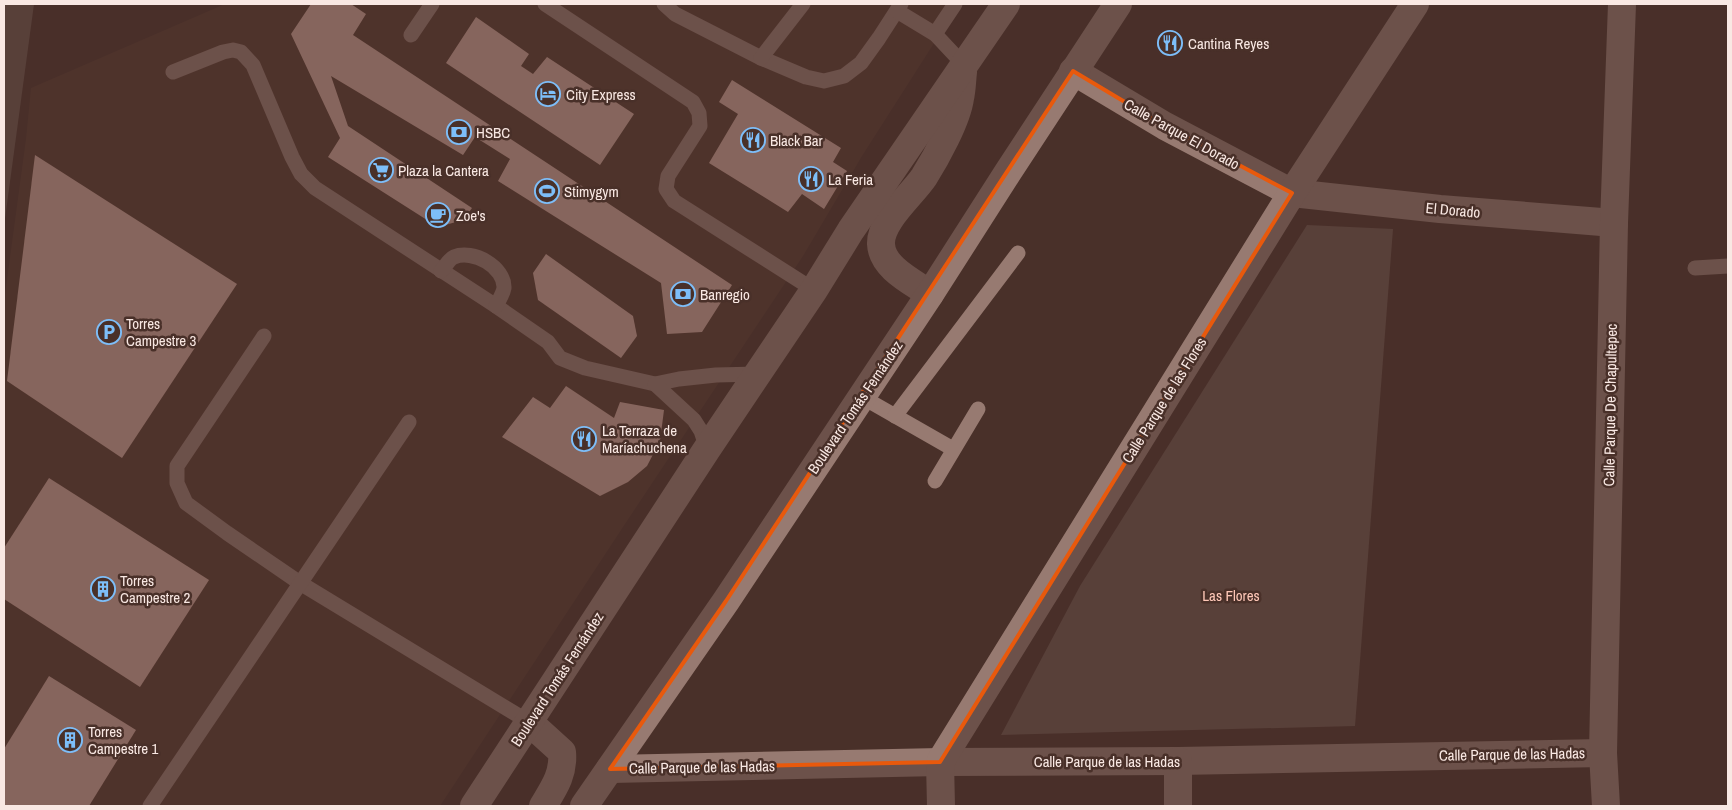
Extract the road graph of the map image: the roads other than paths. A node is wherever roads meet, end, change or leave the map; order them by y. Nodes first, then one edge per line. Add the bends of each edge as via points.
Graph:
1 (432, 4) edge
2 (545, 4) edge
3 (664, 4) edge
4 (803, 4) edge
5 (955, 4) edge
6 (1006, 4) edge
7 (1118, 4) edge
8 (1415, 4) edge
9 (1622, 4) edge
10 (899, 7) edge
11 (935, 34) junction
12 (411, 35) dead end
13 (761, 58) junction
14 (964, 65) junction
15 (1073, 71) junction
16 (173, 72) dead end
17 (1292, 193) junction
18 (1614, 223) junction
19 (1018, 252) dead end
20 (1728, 266) edge
21 (1695, 268) dead end
22 (441, 271) junction
23 (814, 290) junction
24 (930, 294) junction
25 (496, 306) junction
26 (264, 336) dead end
27 (758, 374) junction
28 (655, 384) junction
29 (862, 397) junction
30 (978, 409) dead end
31 (895, 416) junction
32 (409, 422) dead end
33 (953, 449) junction
34 (707, 450) junction
35 (934, 481) dead end
36 (300, 583) junction
37 (529, 722) junction
38 (1603, 753) junction
39 (1178, 760) junction
40 (940, 762) junction
41 (610, 769) junction
42 (150, 806) edge
43 (474, 806) edge
44 (543, 806) edge
45 (584, 806) edge
46 (941, 806) edge
47 (1178, 806) edge
48 (1606, 806) edge

1 - 12 lane
2 - 23 lane via 692,102 699,113 700,126 668,176 666,189 674,201
3 - 13 lane via 675,14
4 - 13 lane
5 - 11 lane
6 - 14 street, Boulevard Tomás Fernández
7 - 15 street, Boulevard Tomás Fernández
8 - 17 street, Calle Parque de las Flores
9 - 18 street, Calle Parque De Chapultepec
10 - 11 lane
10 - 13 lane via 861,64 844,76 824,81
11 - 14 lane
14 - 23 street, Boulevard Tomás Fernández
14 - 24 street via 960,100 952,124 923,178 893,215 881,243 889,262
15 - 17 street, Calle Parque El Dorado via 1165,126
15 - 24 street, Boulevard Tomás Fernández
16 - 22 lane via 223,52 241,52 252,65 301,174 315,188
17 - 18 street, El Dorado
17 - 40 street, Calle Parque de las Flores
18 - 38 street, Calle Parque De Chapultepec
19 - 31 lane
20 - 21 lane
22 - 25 lane
22 - 25 lane via 453,257 479,257 501,275 504,290
23 - 27 street, Boulevard Tomás Fernández
24 - 29 street, Boulevard Tomás Fernández
25 - 28 lane via 548,342 560,358 603,373
26 - 36 lane via 177,466 177,483 186,503
27 - 28 lane via 716,375
27 - 34 street, Boulevard Tomás Fernández
28 - 34 lane via 694,420
29 - 31 lane
29 - 41 street, Boulevard Tomás Fernández
30 - 33 lane
31 - 33 lane
32 - 36 lane
33 - 35 lane
34 - 37 street, Boulevard Tomás Fernández
36 - 37 lane
36 - 42 lane
37 - 43 street, Boulevard Tomás Fernández
37 - 44 street via 562,752 560,777
38 - 39 street, Calle Parque de las Hadas
38 - 48 street, Calle Parque De Chapultepec
39 - 40 street, Calle Parque de las Hadas
39 - 47 street
40 - 41 street, Calle Parque de las Hadas
40 - 46 street
41 - 45 street, Boulevard Tomás Fernández

